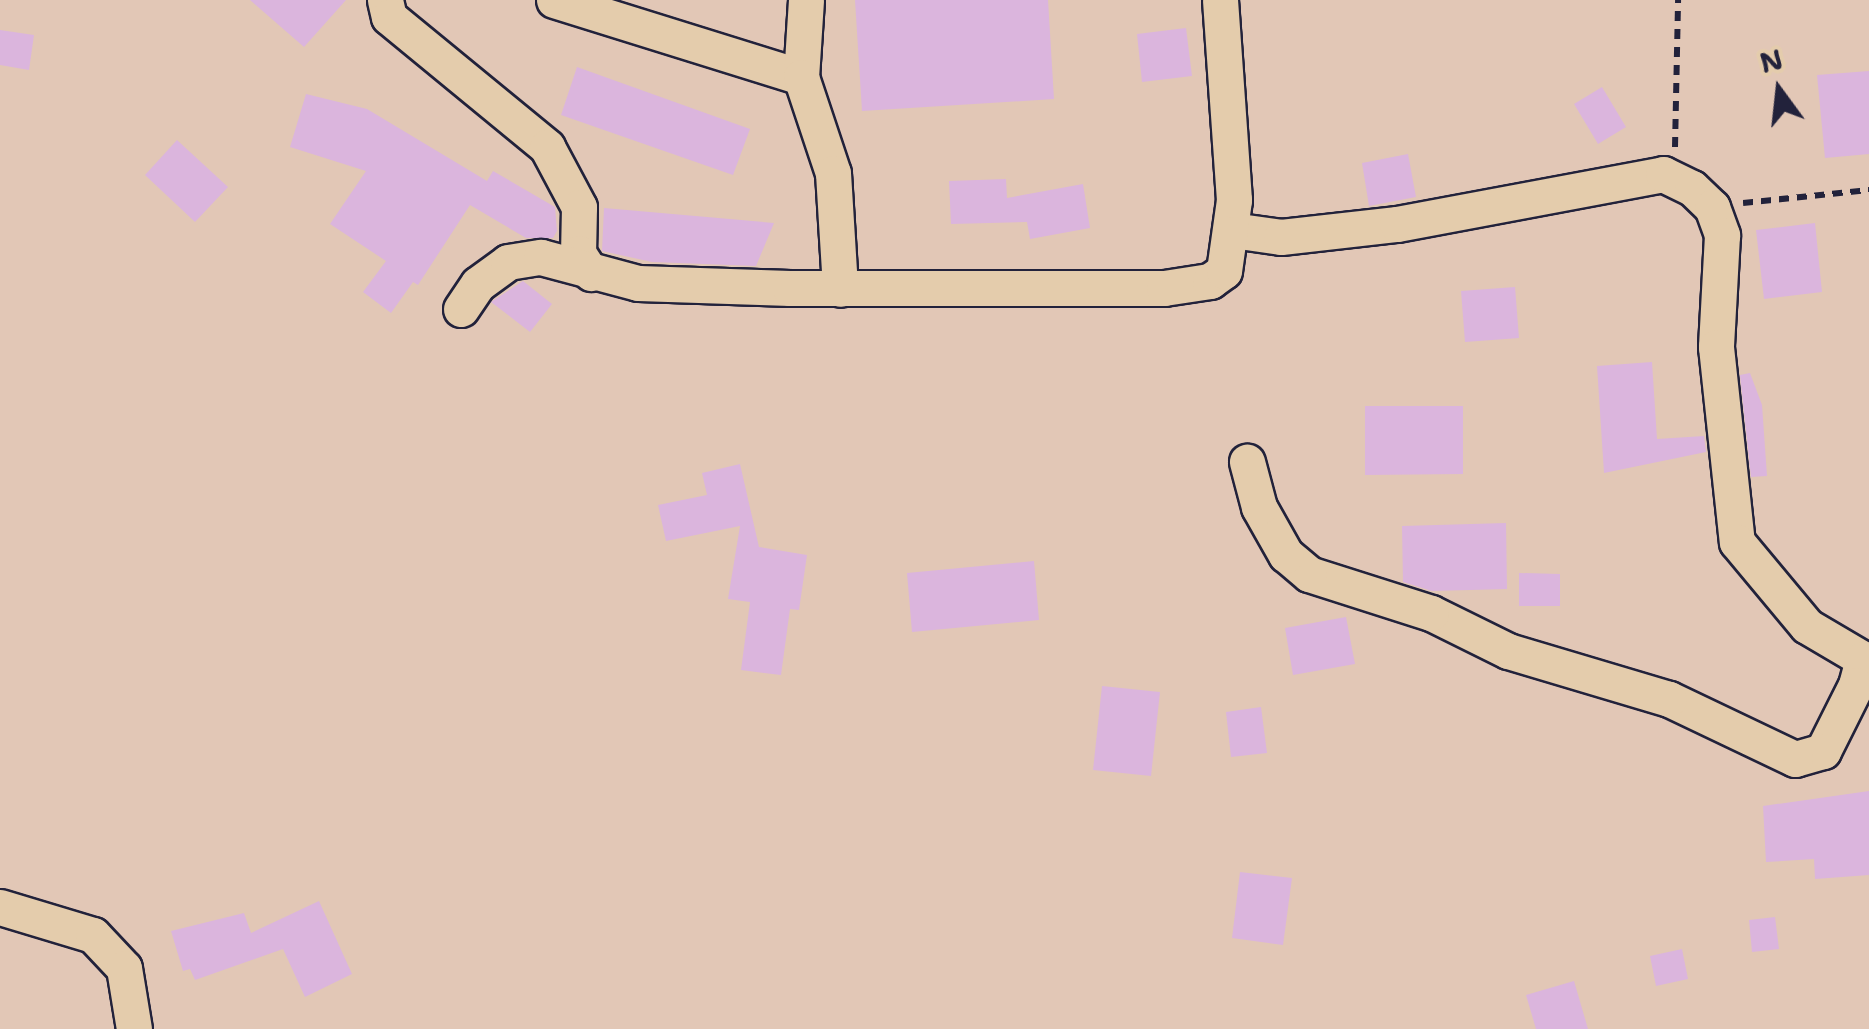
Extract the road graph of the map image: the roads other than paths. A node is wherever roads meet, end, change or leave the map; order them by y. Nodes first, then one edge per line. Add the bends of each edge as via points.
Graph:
1 (385, 0) edge
2 (554, 0) edge
3 (806, 0) edge
4 (1220, 0) edge
5 (801, 77) junction
6 (1232, 230) junction
7 (591, 274) junction
8 (840, 289) junction
9 (461, 309) dead end
10 (1246, 462) dead end
11 (1866, 646) edge
12 (0, 906) edge
13 (134, 1029) edge

1 - 7 street via 389,17 547,147 578,208 578,253
2 - 5 street
3 - 5 street
4 - 6 street
5 - 8 street via 833,173
6 - 8 street via 1224,271 1186,287
6 - 11 street via 1281,238 1663,174 1675,178 1712,206 1722,236 1716,347 1737,542 1807,626
7 - 8 street via 638,283
7 - 9 street via 541,257 508,262 478,284
10 - 11 street via 1268,523 1286,554 1309,574 1431,613 1508,651 1669,699 1795,759 1823,752
12 - 13 street via 94,935 124,968

